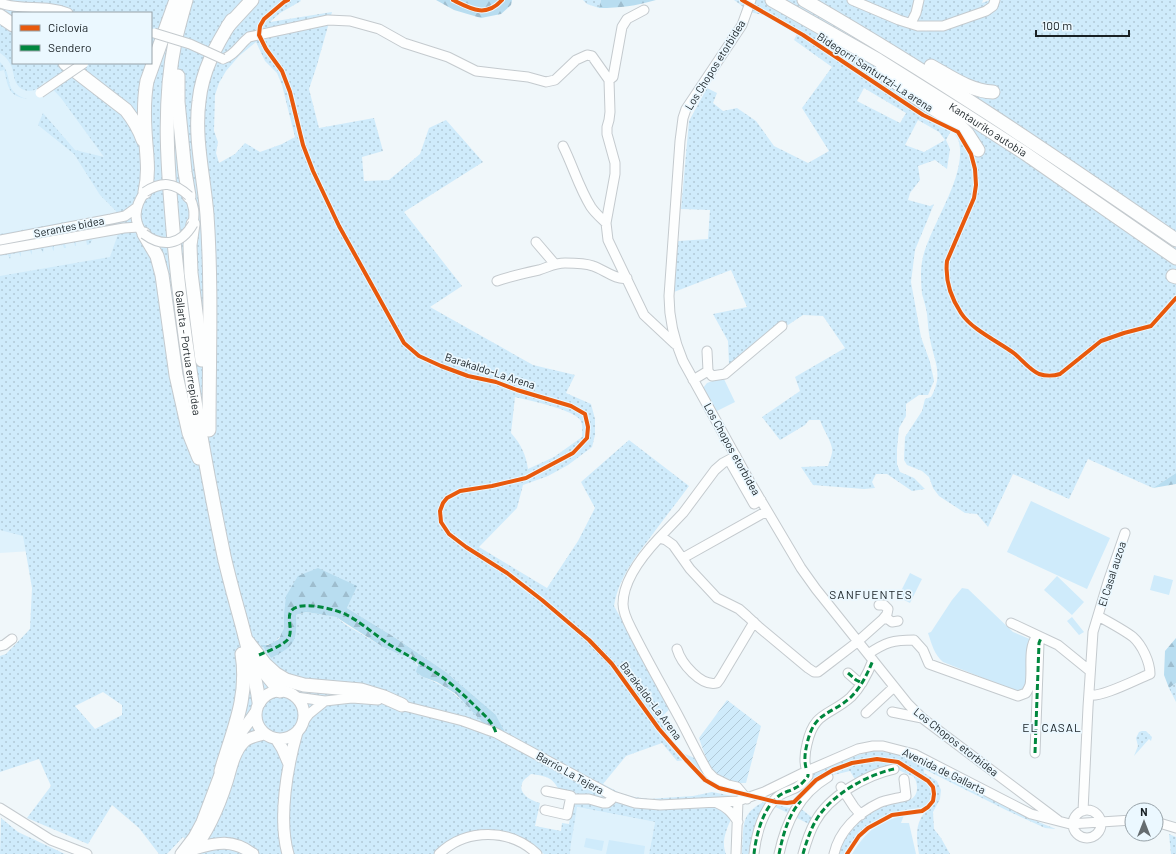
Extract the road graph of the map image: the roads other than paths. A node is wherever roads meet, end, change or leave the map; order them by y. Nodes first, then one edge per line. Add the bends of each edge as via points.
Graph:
1 (176, 0) edge
2 (186, 0) edge
3 (190, 0) edge
4 (252, 0) edge
5 (751, 0) edge
6 (772, 0) edge
7 (804, 0) edge
8 (852, 0) edge
9 (919, 0) edge
10 (995, 0) edge
11 (0, 3) edge
12 (644, 10) dead end
13 (64, 12) edge
14 (0, 16) edge
15 (232, 20) junction
16 (911, 23) junction
17 (12, 24) edge
18 (152, 33) edge
19 (885, 48) junction
20 (861, 51) junction
21 (66, 64) edge
22 (83, 64) edge
23 (609, 80) junction
24 (993, 92) dead end
25 (40, 93) dead end
26 (563, 146) dead end
27 (978, 150) dead end
28 (184, 158) junction
29 (148, 159) junction
30 (145, 192) junction
31 (189, 196) junction
32 (136, 208) junction
33 (606, 223) junction
34 (193, 224) junction
35 (141, 230) junction
36 (0, 240) edge
37 (1176, 240) edge
38 (536, 242) dead end
39 (0, 250) edge
40 (1176, 258) edge
41 (554, 263) junction
42 (627, 278) junction
43 (497, 281) dead end
44 (782, 326) dead end
45 (676, 344) junction
46 (706, 351) dead end
47 (708, 371) junction
48 (693, 380) junction
49 (209, 430) junction
50 (733, 458) junction
51 (210, 483) junction
52 (767, 510) junction
53 (1125, 533) dead end
54 (659, 538) junction
55 (684, 558) junction
56 (234, 599) junction
57 (879, 605) dead end
58 (1098, 616) junction
59 (883, 619) junction
60 (898, 621) dead end
61 (754, 622) junction
62 (1011, 623) dead end
63 (1039, 637) junction
64 (12, 639) dead end
65 (858, 641) junction
66 (250, 645) junction
67 (0, 646) edge
68 (677, 649) dead end
69 (871, 657) junction
70 (1090, 671) junction
71 (848, 673) dead end
72 (862, 683) junction
73 (894, 687) junction
74 (280, 691) junction
75 (1089, 695) junction
76 (296, 697) junction
77 (325, 701) junction
78 (402, 705) junction
79 (257, 707) junction
80 (892, 712) dead end
81 (866, 713) dead end
82 (922, 718) junction
83 (303, 722) junction
84 (297, 732) junction
85 (264, 734) junction
86 (277, 740) junction
87 (1035, 753) dead end
88 (289, 764) junction
89 (894, 769) dead end
90 (221, 770) junction
91 (828, 777) dead end
92 (851, 780) dead end
93 (904, 780) dead end
94 (546, 791) dead end
95 (845, 792) junction
96 (612, 796) junction
97 (570, 799) junction
98 (743, 800) junction
99 (1034, 801) junction
100 (715, 803) junction
101 (0, 808) edge
102 (545, 810) dead end
103 (1082, 811) junction
104 (1031, 814) junction
105 (861, 815) junction
106 (1059, 821) junction
107 (1124, 821) edge
108 (738, 822) junction
109 (1101, 822) junction
110 (1073, 824) junction
111 (1164, 824) edge
112 (1176, 828) edge
113 (192, 852) edge
114 (86, 854) edge
115 (181, 854) edge
116 (253, 854) edge
117 (288, 854) edge
118 (439, 854) edge
119 (537, 854) edge
120 (736, 854) edge
121 (754, 854) edge
122 (779, 854) edge
123 (803, 854) edge
124 (834, 854) edge

1 - 29 highway via 147,81 144,106
2 - 51 highway, Gallarta - Portua errepidea via 171,67 168,152 181,315
3 - 28 highway via 178,73 178,102
4 - 15 highway
5 - 45 street, Los Chopos etorbidea via 742,25 692,99 683,118 669,296 670,319
6 - 20 highway, Kantauriko autobia
7 - 19 highway, Kantauriko autobia
8 - 16 street
9 - 16 street
10 - 16 street via 986,12 943,26 918,26
11 - 13 street
12 - 23 street via 626,19 621,31 613,76
14 - 17 highway
15 - 28 highway via 204,60 194,88
15 - 49 highway via 205,72 197,122 207,215
18 - 23 street, bridge via 190,44 223,59 230,57 249,37 328,20 350,21 379,29 404,43 448,57 476,71 528,77 546,82 555,80 576,60 587,55 596,60
19 - 24 highway via 902,50 974,89
19 - 37 highway, Kantauriko autobia via 1015,130
20 - 27 highway via 871,64 921,101 958,124
20 - 40 highway, Kantauriko autobia via 1026,154
21 - 29 highway via 126,110 140,130
22 - 25 street, bridge
23 - 33 street via 610,112 607,127 615,174
26 - 33 street via 586,199
28 - 31 highway
29 - 30 highway
30 - 31 street, bridge via 153,186 163,184 182,189
30 - 32 street
31 - 34 street via 194,205
32 - 35 street
32 - 36 street, Serantes bidea via 125,216
33 - 42 street via 610,246
34 - 35 street, bridge via 184,236 171,242 161,243 152,240
34 - 49 highway via 190,245 191,273
35 - 39 street, Serantes bidea via 124,228
35 - 51 highway via 157,256 176,375 189,433
38 - 41 street
41 - 42 street via 592,266 619,279
41 - 43 street via 540,270
42 - 45 street via 644,315
44 - 47 street via 725,374 712,376
45 - 48 street, Los Chopos etorbidea
46 - 47 street
47 - 48 street
48 - 50 street, Los Chopos etorbidea
49 - 51 highway
50 - 52 street, Los Chopos etorbidea
50 - 54 street via 716,470 683,513
51 - 56 highway, Gallarta - Portua errepidea
52 - 55 street
52 - 65 street, Los Chopos etorbidea via 801,568
53 - 58 street, El Casal auzoa
54 - 55 street via 673,545
54 - 98 street via 628,583 622,606 625,616 708,772 714,778 737,787
55 - 61 street via 690,569 717,598 739,609
56 - 66 highway, Gallarta - Portua errepidea
56 - 90 highway via 245,684 238,718
57 - 59 street via 884,605 888,609
58 - 70 street, El Casal auzoa via 1093,632
58 - 75 street, El Casal auzoa via 1134,638 1147,660 1150,674 1105,693
59 - 60 street
59 - 65 street
61 - 65 street via 814,672 830,664
61 - 68 street via 717,683 709,684 694,674 684,664
62 - 63 street
63 - 69 street via 1033,641 1030,685 1026,694 1018,696 929,664 923,650 914,640 888,642 876,648
63 - 70 street via 1058,646
63 - 87 street
64 - 67 street
65 - 69 street, Los Chopos etorbidea
66 - 74 highway, Gallarta - Portua errepidea via 264,672
66 - 78 highway via 276,674 296,684 361,690
66 - 79 highway, Gallarta - Portua errepidea
69 - 72 street
69 - 73 street, Los Chopos etorbidea
70 - 75 street, El Casal auzoa
71 - 72 street
72 - 121 street via 851,696 815,721 805,752 808,776 798,787 774,800 761,824
73 - 81 street
73 - 82 street, Los Chopos etorbidea
74 - 76 main road
74 - 79 main road via 268,694
75 - 103 street, El Casal auzoa
76 - 77 street, Barrio La Tejera
76 - 83 main road via 303,708
77 - 78 street, Barrio La Tejera via 361,698
77 - 83 street
78 - 96 street, Barrio La Tejera via 480,727 507,738
79 - 85 main road via 257,724
79 - 90 main road via 235,741
80 - 82 street
82 - 99 street, Los Chopos etorbidea
83 - 84 main road
84 - 86 main road via 288,738
84 - 88 main road
85 - 86 main road
85 - 113 main road via 249,738 240,747 219,804 208,828
86 - 88 main road
88 - 117 main road via 283,825
89 - 95 street via 872,776
90 - 115 main road via 202,822
91 - 122 street via 814,786 799,803 782,839
92 - 95 street via 841,787
93 - 105 street via 906,796 880,803
94 - 97 street via 570,796
95 - 105 street
95 - 123 street via 830,803 815,821
96 - 97 street via 607,803 589,799
96 - 100 street, Barrio La Tejera via 646,805
97 - 102 street via 567,815
98 - 100 street, Barrio La Tejera
98 - 104 street, Avenida de Gallarta via 858,749 883,746 914,754
98 - 108 street
99 - 104 street
99 - 106 street, Los Chopos etorbidea
100 - 108 street via 725,806
101 - 114 street via 51,840
103 - 109 street via 1094,812
103 - 110 street via 1076,816
104 - 106 street, Avenida de Gallarta
105 - 124 street via 845,830
106 - 110 street, Avenida de Gallarta
107 - 109 street, Avenida de Gallarta
108 - 120 street
109 - 110 street, Avenida de Gallarta
109 - 110 street via 1099,831 1088,837 1076,832
111 - 112 street
113 - 116 main road via 222,842 235,844
118 - 119 street via 457,841 483,834 516,840

